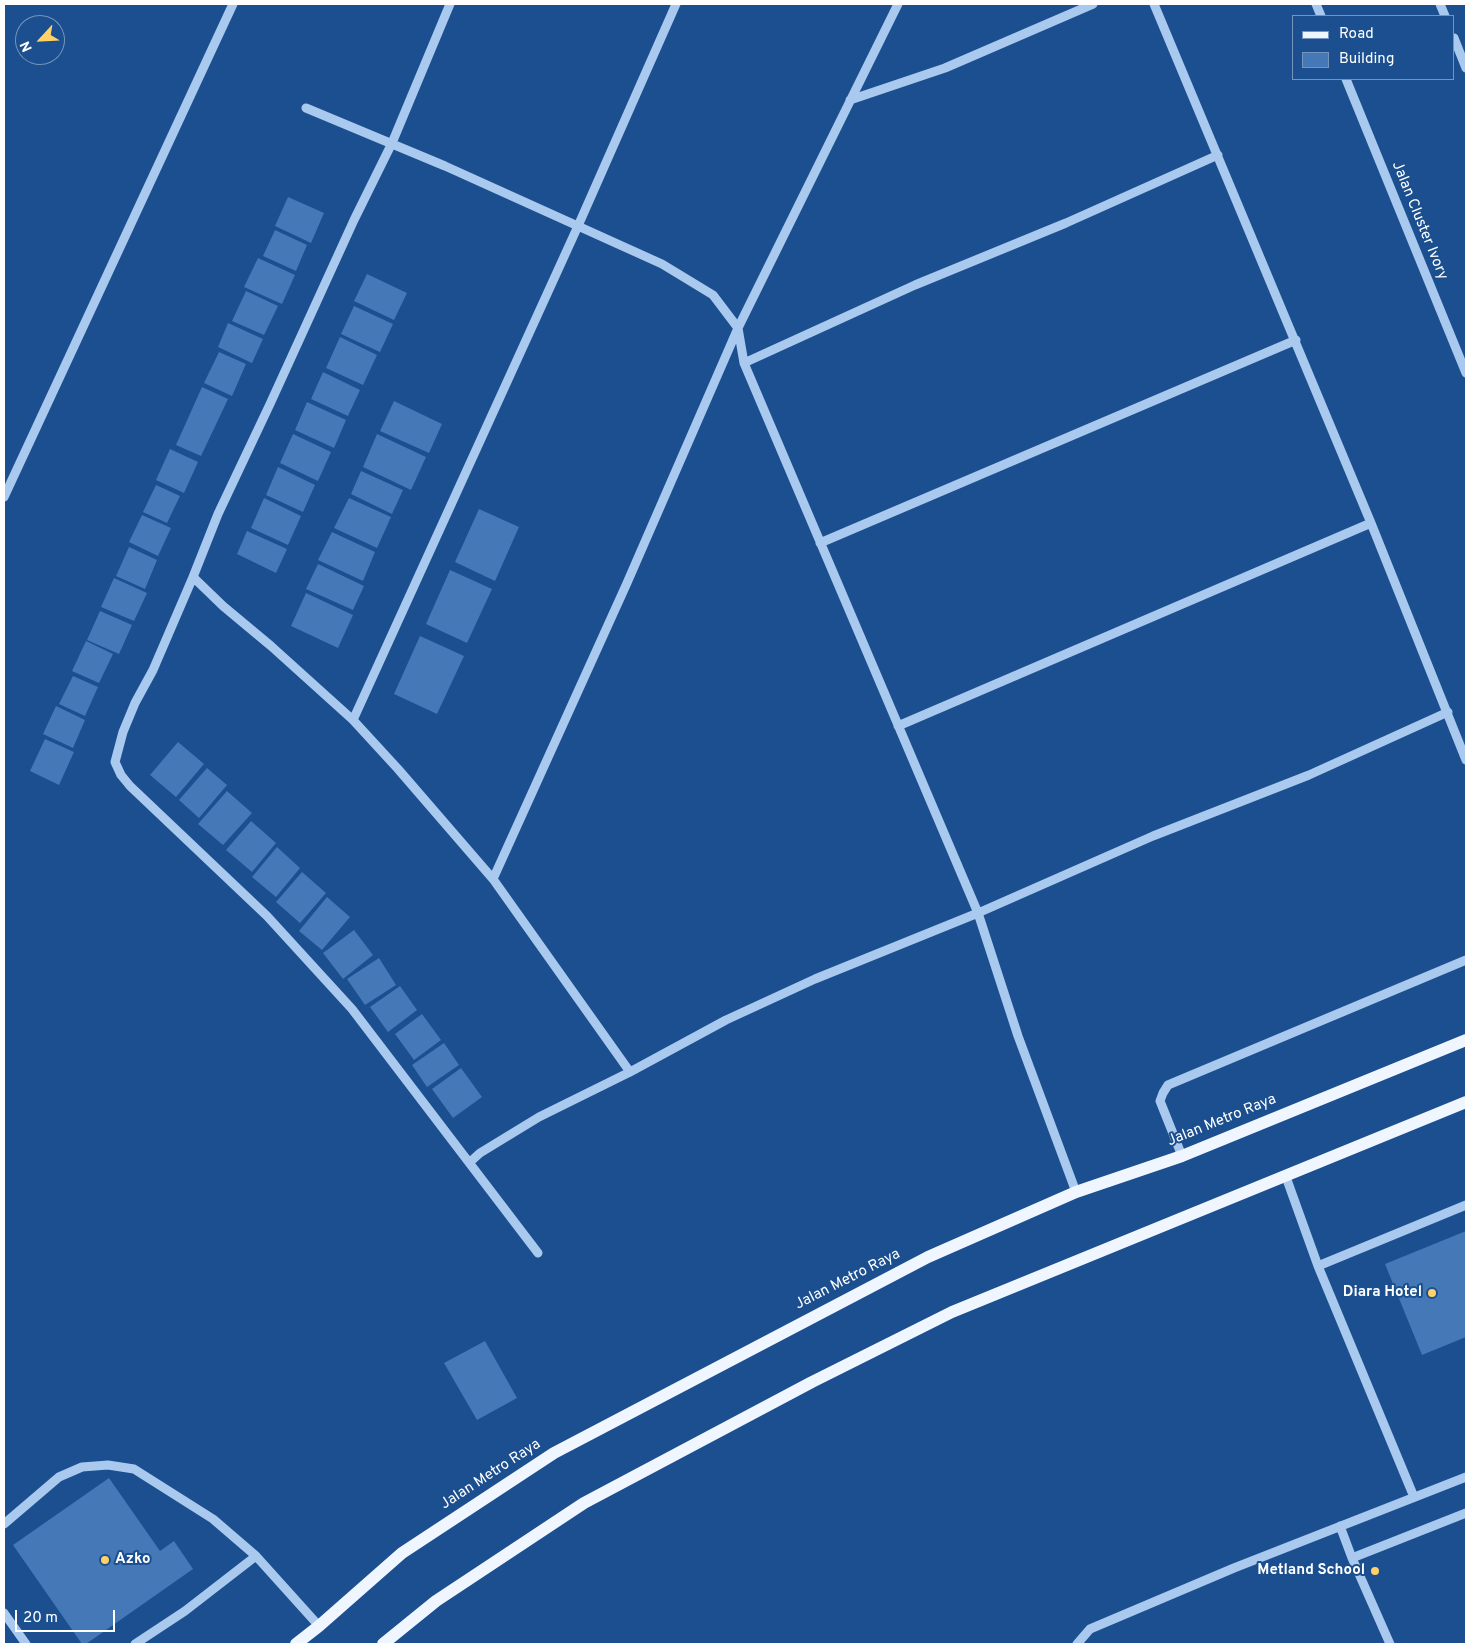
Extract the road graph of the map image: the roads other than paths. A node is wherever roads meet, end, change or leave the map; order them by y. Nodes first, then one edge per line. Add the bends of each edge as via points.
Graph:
1 (233, 4) edge
2 (450, 4) edge
3 (676, 4) edge
4 (898, 4) edge
5 (1093, 4) edge
6 (1154, 4) edge
7 (1455, 40) edge
8 (1466, 68) edge
9 (1346, 80) edge
10 (850, 100) junction
11 (306, 108) dead end
12 (392, 143) junction
13 (1218, 154) junction
14 (578, 226) junction
15 (738, 328) junction
16 (1296, 340) junction
17 (744, 363) junction
18 (1466, 373) edge
19 (4, 497) edge
20 (1372, 523) junction
21 (820, 543) junction
22 (193, 577) junction
23 (1448, 712) junction
24 (352, 720) junction
25 (898, 726) junction
26 (1466, 760) edge
27 (493, 879) junction
28 (978, 913) junction
29 (1466, 960) edge
30 (1466, 1040) edge
31 (630, 1072) junction
32 (1466, 1102) edge
33 (1182, 1156) junction
34 (470, 1162) junction
35 (1286, 1177) junction
36 (1076, 1192) junction
37 (1466, 1205) edge
38 (538, 1253) dead end
39 (1318, 1266) junction
40 (1466, 1477) edge
41 (1414, 1497) junction
42 (1466, 1513) edge
43 (4, 1524) edge
44 (1340, 1526) junction
45 (256, 1556) junction
46 (1352, 1558) junction
47 (4, 1613) edge
48 (319, 1626) junction
49 (26, 1644) edge
50 (136, 1644) edge
51 (296, 1644) edge
52 (383, 1644) edge
53 (1077, 1644) edge
54 (1390, 1644) edge

1 - 19 street
2 - 12 street
3 - 14 street
4 - 10 street
5 - 10 street via 945,68
6 - 13 street
7 - 8 street
9 - 18 street, Jalan Cluster Ivory
10 - 15 street
11 - 12 street
12 - 14 street
12 - 22 street via 218,514
13 - 16 street
13 - 17 street
14 - 15 street via 690,280 713,295
14 - 24 street
15 - 17 street
15 - 27 street via 628,583
16 - 20 street
16 - 21 street
17 - 21 street
20 - 23 street
20 - 25 street
21 - 25 street
22 - 24 street
22 - 34 street via 135,702 115,762 130,786 267,916 352,1008
23 - 26 street
23 - 28 street via 1309,775 1153,836
24 - 27 street
25 - 28 street
27 - 31 street
28 - 31 street via 815,979 726,1020
28 - 36 street via 1018,1036
29 - 33 street via 1168,1086 1160,1101
30 - 33 main road, Jalan Metro Raya
31 - 34 street via 539,1118
32 - 35 main road
33 - 36 main road, Jalan Metro Raya
34 - 38 street
35 - 39 street
35 - 52 main road via 952,1312 812,1382 584,1503 436,1600
36 - 48 main road, Jalan Metro Raya via 928,1257 554,1453 402,1554
37 - 39 street
39 - 41 street
40 - 41 street
41 - 44 street
42 - 46 street
43 - 45 street via 59,1477 82,1467 108,1465 134,1469 213,1519
44 - 46 street
44 - 53 street via 1090,1629
45 - 48 street
45 - 50 street via 185,1612
46 - 54 street
47 - 49 street
48 - 51 main road, Jalan Metro Raya

